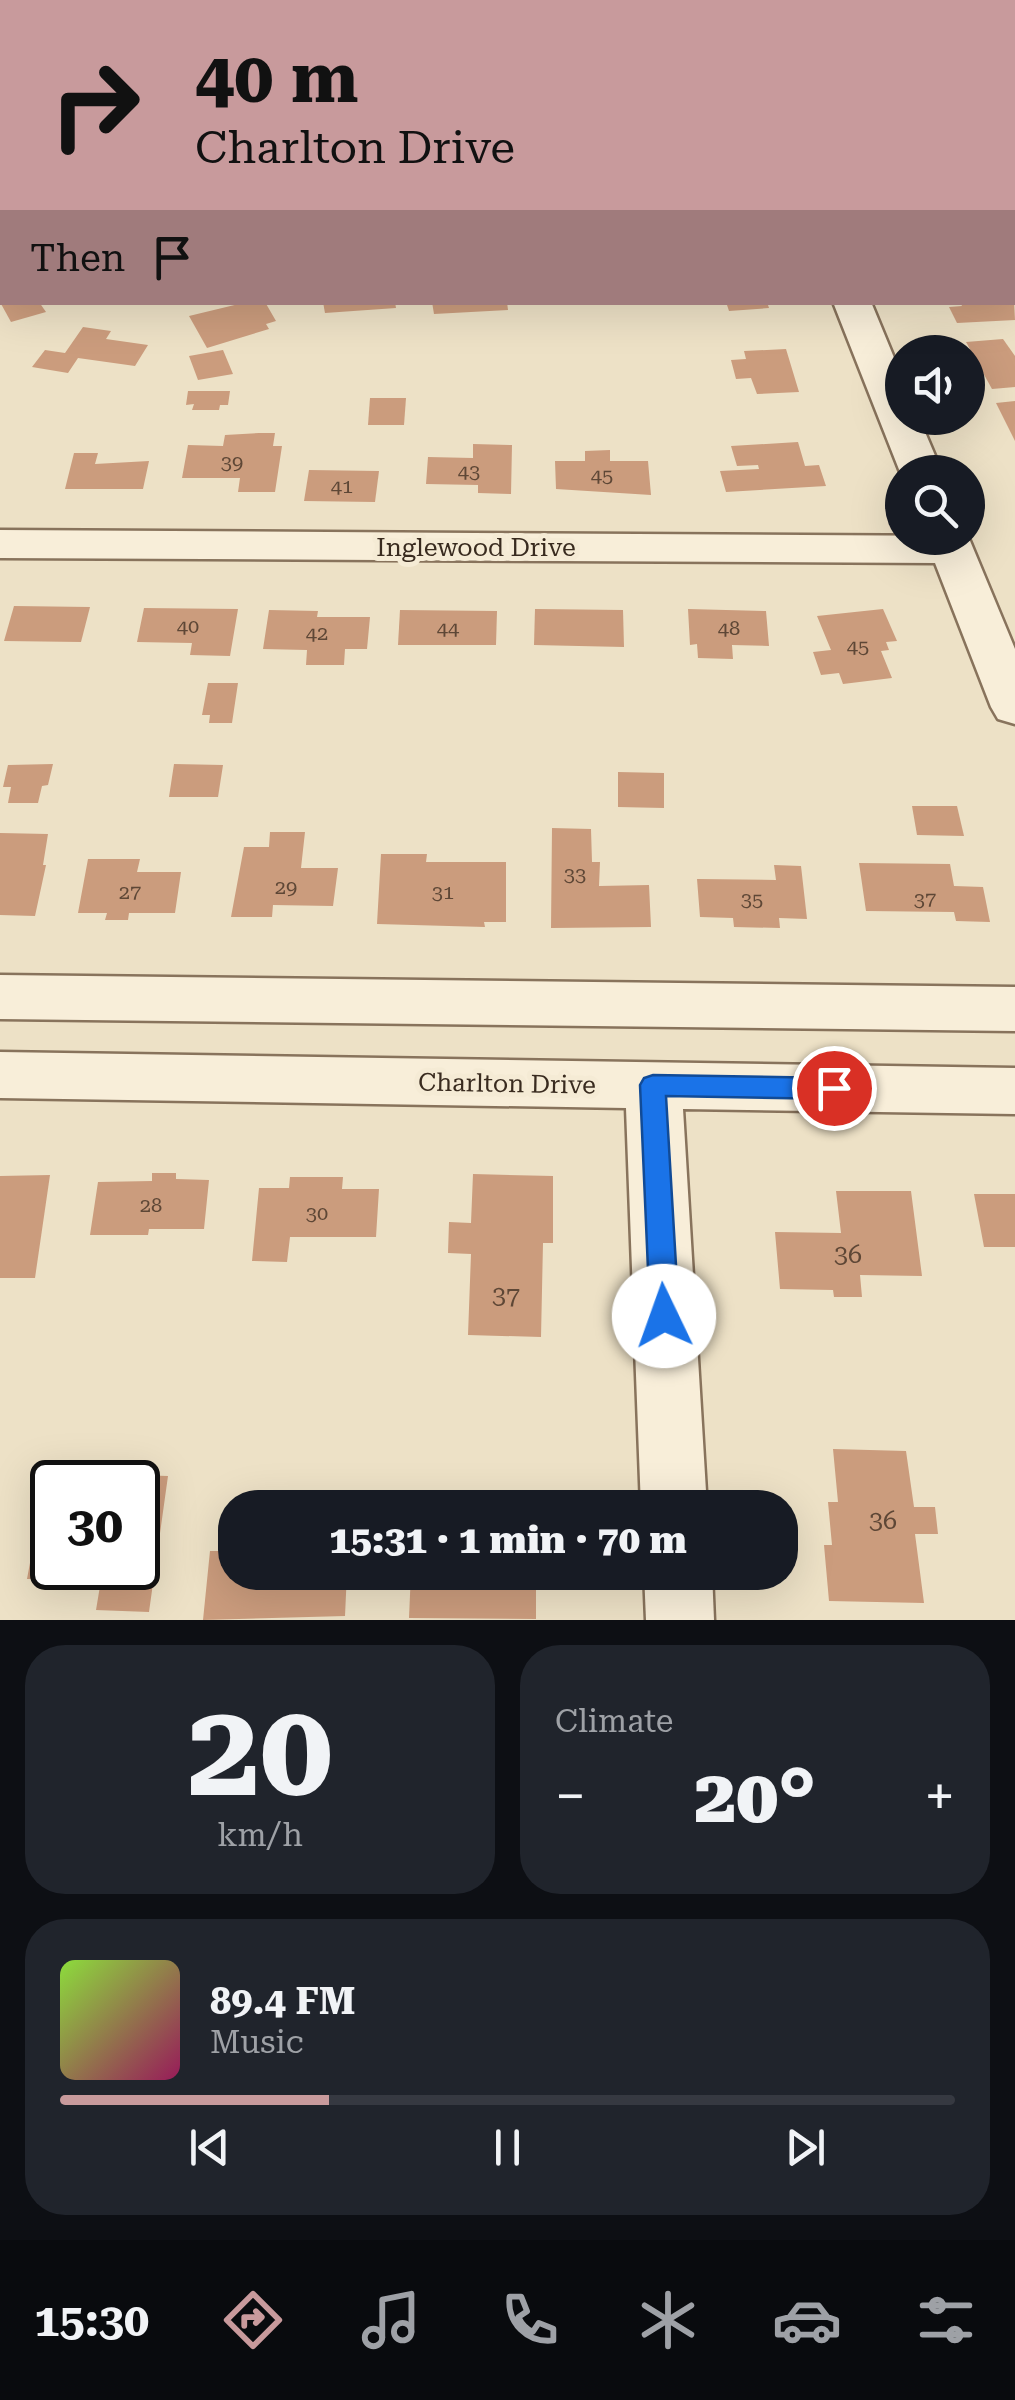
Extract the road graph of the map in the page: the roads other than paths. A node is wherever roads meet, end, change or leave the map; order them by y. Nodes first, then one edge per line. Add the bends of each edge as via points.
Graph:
1 (853, 305) edge
2 (914, 455) edge
3 (885, 543) edge
4 (0, 544) edge
5 (955, 555) edge
6 (1015, 707) edge
7 (0, 997) edge
8 (1015, 1009) edge
9 (0, 1075) edge
10 (653, 1085) junction
11 (1015, 1091) edge
12 (673, 1490) edge
13 (679, 1590) edge
14 (680, 1620) edge

1 - 2 street
3 - 4 street, Inglewood Drive
5 - 6 street
7 - 8 street
9 - 10 street, Charlton Drive
10 - 11 street, Charlton Drive
10 - 12 street
13 - 14 street

